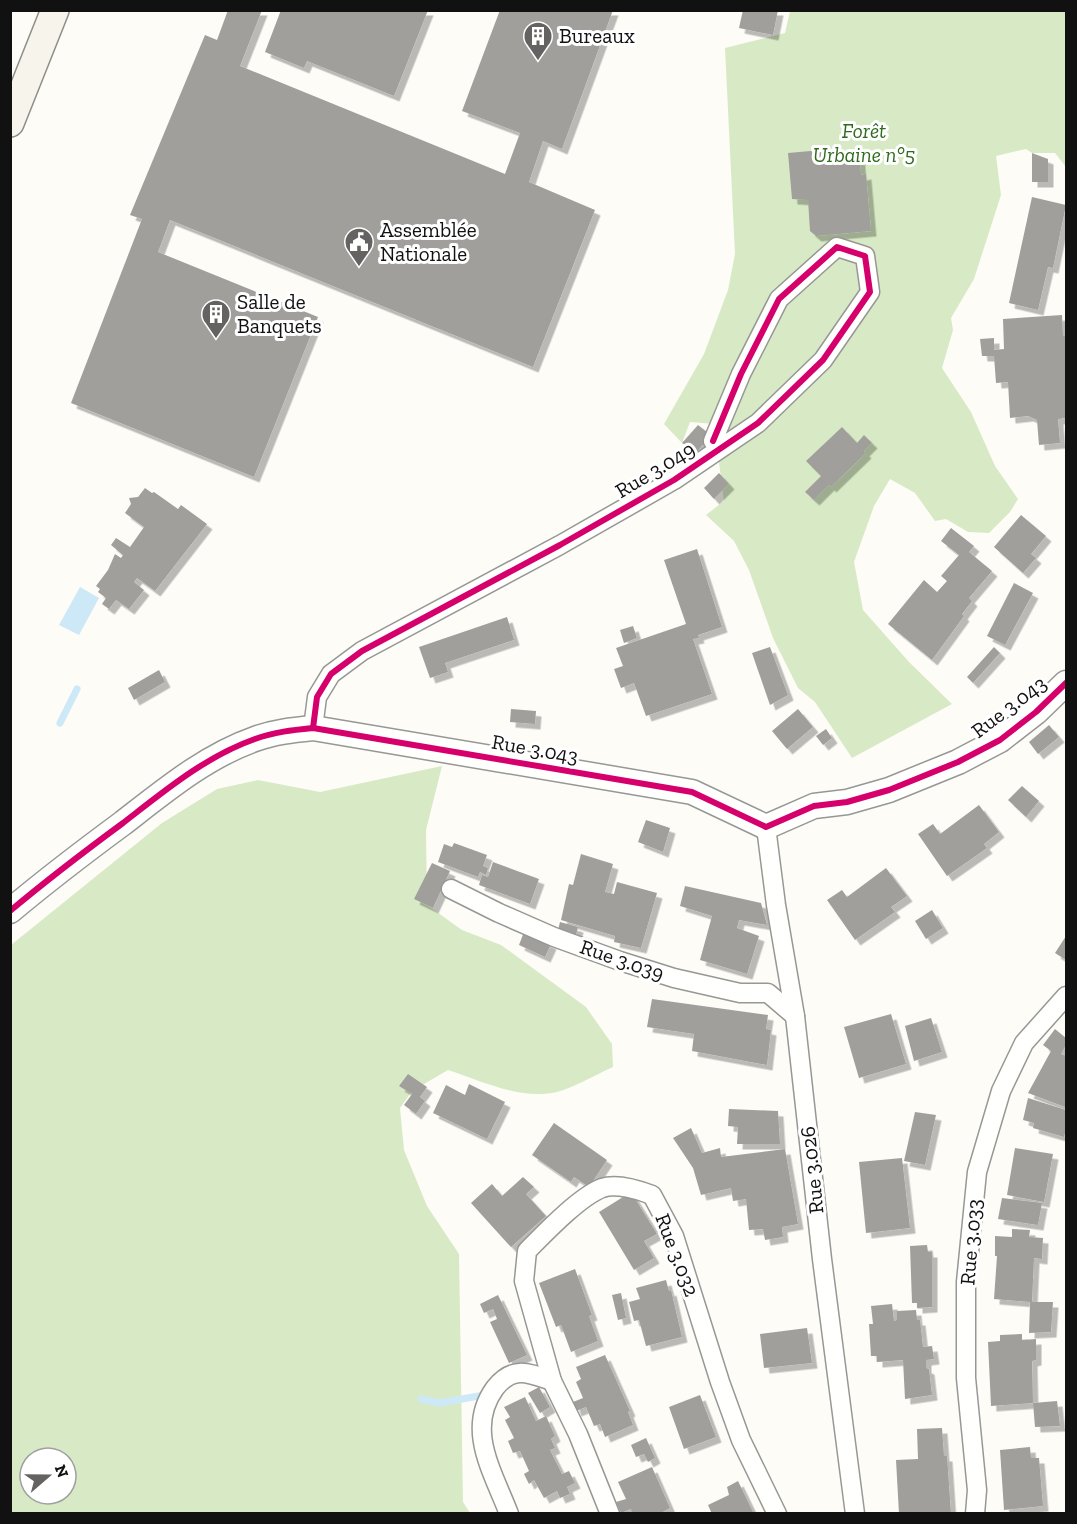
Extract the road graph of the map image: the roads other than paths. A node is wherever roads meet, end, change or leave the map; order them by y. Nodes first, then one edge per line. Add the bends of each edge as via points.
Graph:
1 (55, 10) edge
2 (10, 123) edge
3 (713, 441) dead end
4 (1066, 683) edge
5 (313, 728) junction
6 (766, 827) junction
7 (451, 889) dead end
8 (10, 911) edge
9 (1066, 996) edge
10 (795, 1016) junction
11 (552, 1381) junction
12 (509, 1514) edge
13 (610, 1514) edge
14 (777, 1514) edge
15 (855, 1514) edge
16 (975, 1514) edge

1 - 2 main road
3 - 5 street, Rue 3.049 via 779,299 837,247 865,256 870,292 824,360 758,423 675,480 362,651 331,674 317,697
4 - 6 street, Rue 3.043 via 1000,740 958,762 889,790 814,806
5 - 6 street, Rue 3.043 via 692,792
5 - 8 street, Rue 3.043 via 282,731 221,754 165,790
6 - 10 street, Rue 3.026
7 - 10 street, Rue 3.039 via 543,932 620,961 729,991 768,993
9 - 16 street, Rue 3.033 via 1024,1042 1001,1090 977,1172 966,1282 966,1378 977,1490
10 - 15 street, Rue 3.026
11 - 12 street via 523,1371 506,1377 486,1401 481,1420 483,1444
11 - 13 street, Rue 3.032
11 - 14 street, Rue 3.032 via 524,1281 527,1251 574,1207 603,1187 633,1188 652,1195 674,1236 741,1440

